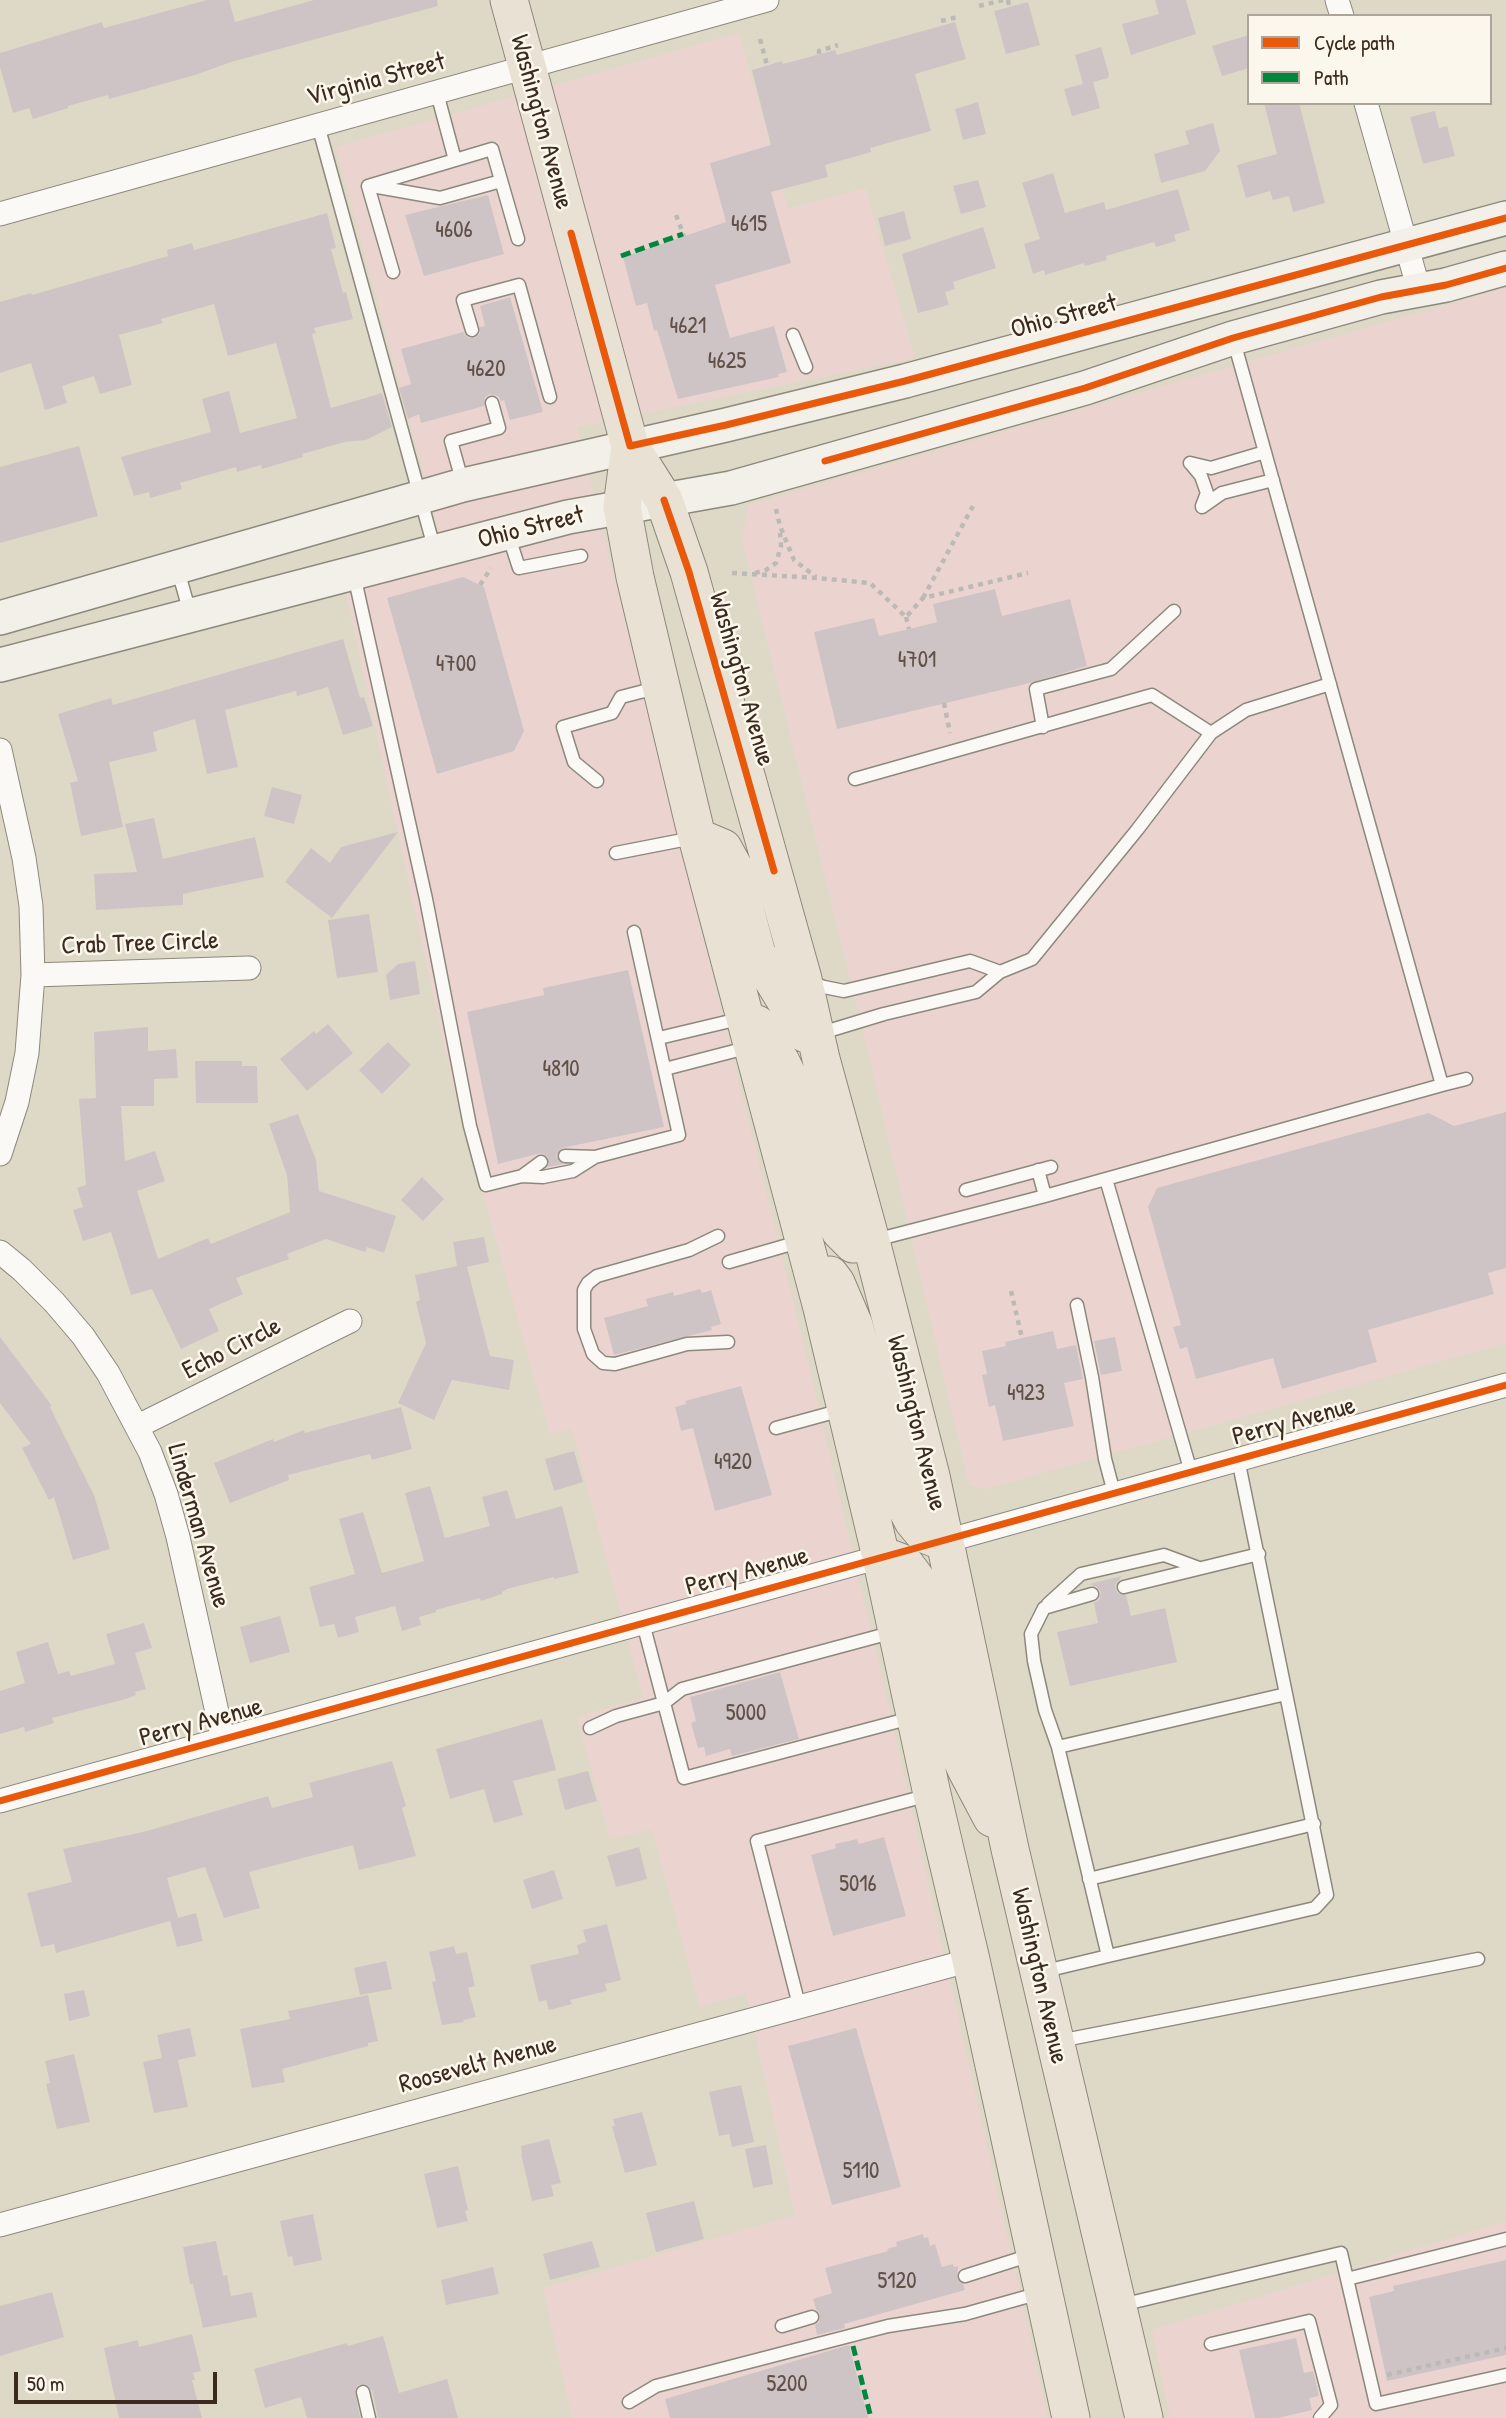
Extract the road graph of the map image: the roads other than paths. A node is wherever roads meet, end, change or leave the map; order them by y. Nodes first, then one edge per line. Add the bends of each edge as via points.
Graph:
1 (509, 0) edge
2 (767, 0) edge
3 (526, 68) junction
4 (437, 93) junction
5 (1367, 105) edge
6 (318, 125) junction
7 (455, 160) junction
8 (501, 181) junction
9 (368, 186) junction
10 (0, 214) edge
11 (1506, 218) edge
12 (518, 239) dead end
13 (1406, 246) junction
14 (1506, 268) edge
15 (393, 272) dead end
16 (1419, 290) junction
17 (471, 330) dead end
18 (793, 335) dead end
19 (1233, 338) junction
20 (806, 367) dead end
21 (550, 397) dead end
22 (492, 403) dead end
23 (630, 446) junction
24 (1265, 452) junction
25 (1273, 480) junction
26 (463, 485) junction
27 (419, 497) junction
28 (664, 500) junction
29 (622, 507) junction
30 (508, 533) junction
31 (435, 552) junction
32 (581, 556) dead end
33 (177, 567) junction
34 (353, 571) junction
35 (1174, 611) dead end
36 (190, 614) junction
37 (0, 618) edge
38 (0, 665) edge
39 (1330, 684) junction
40 (660, 687) junction
41 (1043, 727) junction
42 (1211, 733) junction
43 (0, 750) edge
44 (855, 779) dead end
45 (597, 781) dead end
46 (697, 837) junction
47 (616, 853) dead end
48 (634, 932) dead end
49 (249, 968) dead end
50 (1000, 972) junction
51 (33, 975) junction
52 (803, 979) junction
53 (744, 1019) junction
54 (659, 1038) junction
55 (819, 1047) junction
56 (665, 1069) junction
57 (1466, 1079) dead end
58 (1442, 1085) junction
59 (0, 1154) edge
60 (565, 1156) dead end
61 (595, 1157) junction
62 (541, 1162) dead end
63 (522, 1176) junction
64 (1106, 1179) junction
65 (965, 1189) dead end
66 (1045, 1196) junction
67 (718, 1236) dead end
68 (805, 1240) junction
69 (871, 1241) junction
70 (0, 1252) edge
71 (729, 1262) dead end
72 (1077, 1305) dead end
73 (350, 1321) dead end
74 (728, 1342) dead end
75 (1506, 1385) edge
76 (846, 1409) junction
77 (138, 1426) junction
78 (776, 1428) dead end
79 (1238, 1459) junction
80 (1191, 1472) junction
81 (1114, 1493) junction
82 (944, 1542) junction
83 (1259, 1554) junction
84 (883, 1556) junction
85 (1199, 1568) junction
86 (1124, 1587) dead end
87 (1092, 1594) dead end
88 (1044, 1608) junction
89 (643, 1623) junction
90 (897, 1631) junction
91 (1286, 1694) junction
92 (664, 1703) junction
93 (915, 1717) junction
94 (590, 1728) dead end
95 (223, 1739) junction
96 (1058, 1747) junction
97 (932, 1794) junction
98 (0, 1801) edge
99 (1314, 1824) junction
100 (1010, 1849) junction
101 (1089, 1880) junction
102 (1108, 1956) junction
103 (1478, 1959) dead end
104 (971, 1960) junction
105 (1038, 1973) junction
106 (799, 2005) junction
107 (1054, 2042) junction
108 (0, 2225) edge
109 (1506, 2239) edge
110 (1035, 2254) junction
111 (965, 2276) dead end
112 (1347, 2279) junction
113 (1044, 2292) junction
114 (1119, 2306) junction
115 (812, 2317) dead end
116 (782, 2326) dead end
117 (1211, 2344) dead end
118 (1506, 2375) edge
119 (363, 2392) dead end
120 (629, 2402) dead end
121 (1376, 2403) junction
122 (369, 2418) edge
123 (1072, 2418) edge
124 (1144, 2418) edge
125 (1320, 2418) edge
126 (1379, 2418) edge

1 - 3 main road, Washington Avenue
2 - 3 street, Virginia Street
3 - 4 street, Virginia Street
3 - 23 main road, Washington Avenue
4 - 6 street, Virginia Street
4 - 7 lane
5 - 13 street
6 - 10 street, Virginia Street
6 - 27 lane
7 - 8 lane via 492,149
7 - 9 lane
8 - 9 lane via 440,198
8 - 12 lane
9 - 15 lane
11 - 13 street, Ohio Street
13 - 16 street
13 - 23 street, Ohio Street via 918,378
14 - 16 street, Ohio Street
16 - 19 street, Ohio Street
17 - 21 lane via 463,300 519,285
18 - 20 lane
19 - 24 lane
19 - 28 street, Ohio Street via 1085,388 731,488
22 - 26 lane via 499,428 451,441
23 - 26 street, Ohio Street
23 - 28 main road, Washington Avenue
23 - 29 main road, Washington Avenue
24 - 25 lane
24 - 25 lane via 1211,468 1190,463 1207,493 1202,507 1222,493
25 - 39 lane
26 - 27 street, Ohio Street
27 - 31 lane
27 - 33 street, Ohio Street
28 - 29 street, Ohio Street
28 - 52 main road, Washington Avenue via 689,572
29 - 30 street, Ohio Street
29 - 40 main road, Washington Avenue
30 - 31 street, Ohio Street
30 - 32 lane via 519,568
31 - 34 street, Ohio Street
33 - 36 lane
33 - 37 street, Ohio Street
34 - 36 street, Ohio Street
34 - 63 lane via 486,1185
35 - 41 lane via 1111,668 1036,689
36 - 38 street, Ohio Street
39 - 42 lane via 1246,710
39 - 58 lane
40 - 45 lane via 621,697 612,713 563,727 574,762
40 - 46 main road, Washington Avenue
41 - 42 lane via 1152,695
41 - 44 lane
42 - 50 lane via 1032,960
43 - 51 street via 24,858
46 - 47 lane
46 - 53 main road, Washington Avenue
46 - 55 main road via 723,848 729,858 757,954
48 - 54 lane
49 - 51 street, Crab Tree Circle
50 - 52 lane via 970,961 845,991
50 - 55 lane via 976,992 884,1014
51 - 59 street via 27,1054
52 - 55 main road, Washington Avenue
53 - 54 lane
53 - 56 lane
53 - 68 main road, Washington Avenue
53 - 69 main road via 781,1062 811,1124 840,1231 853,1244
54 - 56 lane
55 - 69 main road, Washington Avenue
56 - 61 lane via 679,1135
57 - 58 lane
58 - 64 lane
60 - 61 lane
61 - 63 lane via 573,1171
62 - 63 lane
64 - 66 lane
64 - 80 lane
65 - 66 lane via 1045,1168
66 - 69 lane
67 - 74 lane via 689,1250 597,1276 584,1290 584,1329 593,1354 603,1363 615,1364 687,1344
68 - 71 lane
68 - 76 main road, Washington Avenue
68 - 82 main road via 836,1283 854,1325 901,1499 924,1534
69 - 82 main road, Washington Avenue
70 - 77 street, Linderman Avenue via 83,1336
72 - 81 lane
73 - 77 street, Echo Circle
75 - 79 street, Perry Avenue
76 - 78 lane
76 - 84 main road, Washington Avenue
77 - 95 street, Linderman Avenue via 178,1537
79 - 80 street, Perry Avenue
79 - 83 lane
80 - 81 street, Perry Avenue
81 - 82 street, Perry Avenue
82 - 84 street, Perry Avenue
82 - 100 main road, Washington Avenue
83 - 85 lane
83 - 91 lane
84 - 89 street, Perry Avenue
84 - 90 main road, Washington Avenue
84 - 100 main road via 905,1564 916,1579 950,1734
85 - 86 lane
85 - 88 lane via 1164,1555 1081,1574
87 - 88 lane
88 - 96 lane via 1031,1634 1045,1710
89 - 92 lane
89 - 95 street, Perry Avenue
90 - 92 lane via 682,1689
90 - 93 main road, Washington Avenue
91 - 96 lane
91 - 99 lane
92 - 93 lane via 684,1778
92 - 94 lane
93 - 97 main road, Washington Avenue
95 - 98 street, Perry Avenue
96 - 101 lane
97 - 104 main road, Washington Avenue
97 - 106 lane via 757,1842
99 - 101 lane
99 - 102 lane via 1326,1895 1315,1908
100 - 105 main road, Washington Avenue
101 - 102 lane
102 - 105 lane
103 - 107 lane
104 - 106 street, Roosevelt Avenue
104 - 110 main road, Washington Avenue
105 - 107 main road, Washington Avenue
106 - 108 street, Roosevelt Avenue
107 - 114 main road, Washington Avenue
109 - 112 lane
110 - 111 lane
110 - 113 main road, Washington Avenue
112 - 114 lane via 1340,2252
112 - 121 lane
113 - 120 lane via 965,2314 888,2326 656,2386
113 - 123 main road, Washington Avenue
114 - 124 main road, Washington Avenue
115 - 116 lane
117 - 125 lane via 1309,2320 1331,2405
118 - 121 lane
119 - 122 lane
121 - 126 lane

